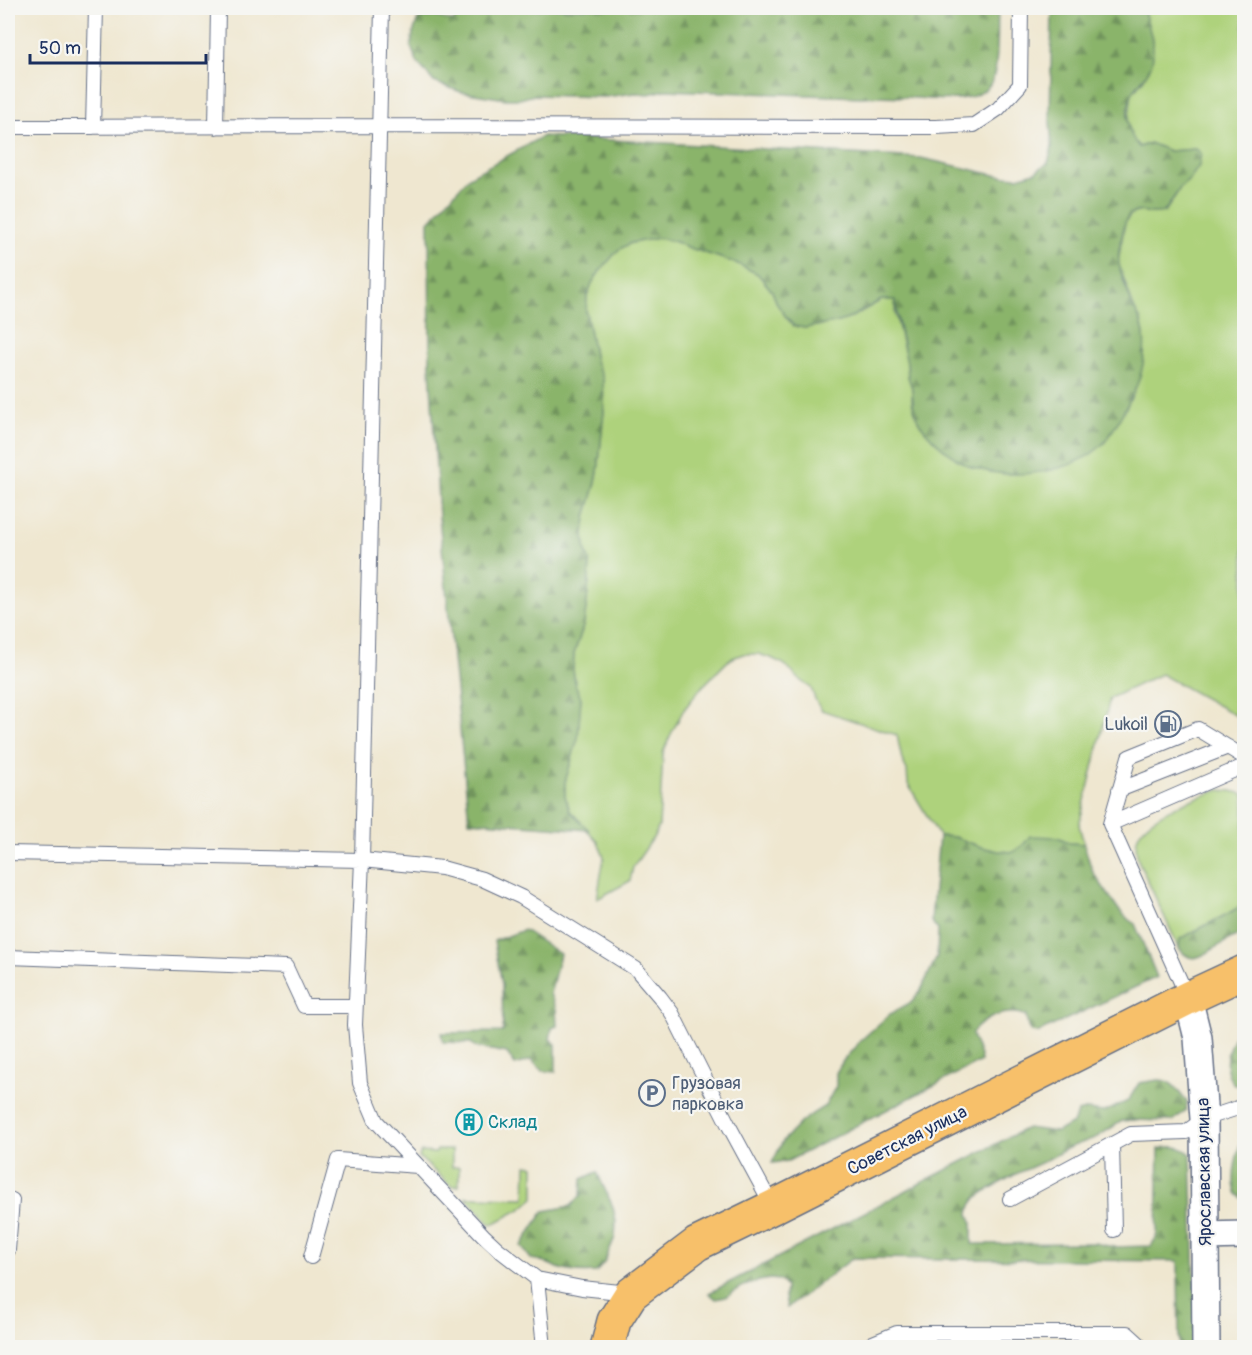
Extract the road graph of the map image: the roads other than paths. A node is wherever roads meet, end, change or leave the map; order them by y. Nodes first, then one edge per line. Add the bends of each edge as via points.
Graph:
1 (96, 8) edge
2 (218, 8) edge
3 (382, 8) edge
4 (1022, 8) edge
5 (379, 126) junction
6 (93, 127) junction
7 (216, 127) junction
8 (8, 128) edge
9 (1228, 747) junction
10 (1245, 757) edge
11 (1245, 766) edge
12 (1119, 790) junction
13 (1110, 824) junction
14 (8, 853) edge
15 (362, 860) junction
16 (8, 957) edge
17 (1245, 972) edge
18 (1188, 998) junction
19 (355, 1006) junction
20 (1245, 1106) edge
21 (1204, 1119) junction
22 (1112, 1144) junction
23 (418, 1166) junction
24 (8, 1199) edge
25 (1010, 1199) dead end
26 (773, 1208) junction
27 (1114, 1230) dead end
28 (1245, 1234) edge
29 (1205, 1236) junction
30 (8, 1250) edge
31 (311, 1257) dead end
32 (537, 1279) junction
33 (631, 1294) junction
34 (544, 1347) edge
35 (607, 1347) edge
36 (867, 1347) edge
37 (1141, 1347) edge
38 (1206, 1347) edge

1 - 6 lane
2 - 7 lane
3 - 5 lane
4 - 5 lane via 1020,85 998,109 974,124 936,128
5 - 7 lane
5 - 15 lane
6 - 7 lane
6 - 8 lane
9 - 10 lane
9 - 12 lane
9 - 12 lane via 1198,729 1129,757
11 - 13 lane
12 - 13 lane
13 - 18 lane
14 - 15 lane
15 - 19 lane
15 - 26 lane via 442,868 482,879 521,897 636,969 672,1013
16 - 19 lane via 286,967 304,1006
17 - 18 main road, Советская улица
18 - 21 street, Ярославская улица via 1198,1038
18 - 26 main road, Советская улица
19 - 23 lane via 360,1083 376,1121
20 - 21 lane
21 - 22 lane via 1186,1132 1131,1134
21 - 29 street, Ярославская улица
22 - 25 lane
22 - 27 lane
23 - 31 lane via 338,1161
23 - 32 lane via 490,1242
24 - 30 lane via 12,1200
26 - 33 main road, Советская улица via 697,1244
28 - 29 street
29 - 38 street, Ярославская улица
32 - 33 lane
32 - 34 lane
33 - 35 main road, Советская улица via 614,1321
36 - 37 lane via 897,1333 1127,1333

